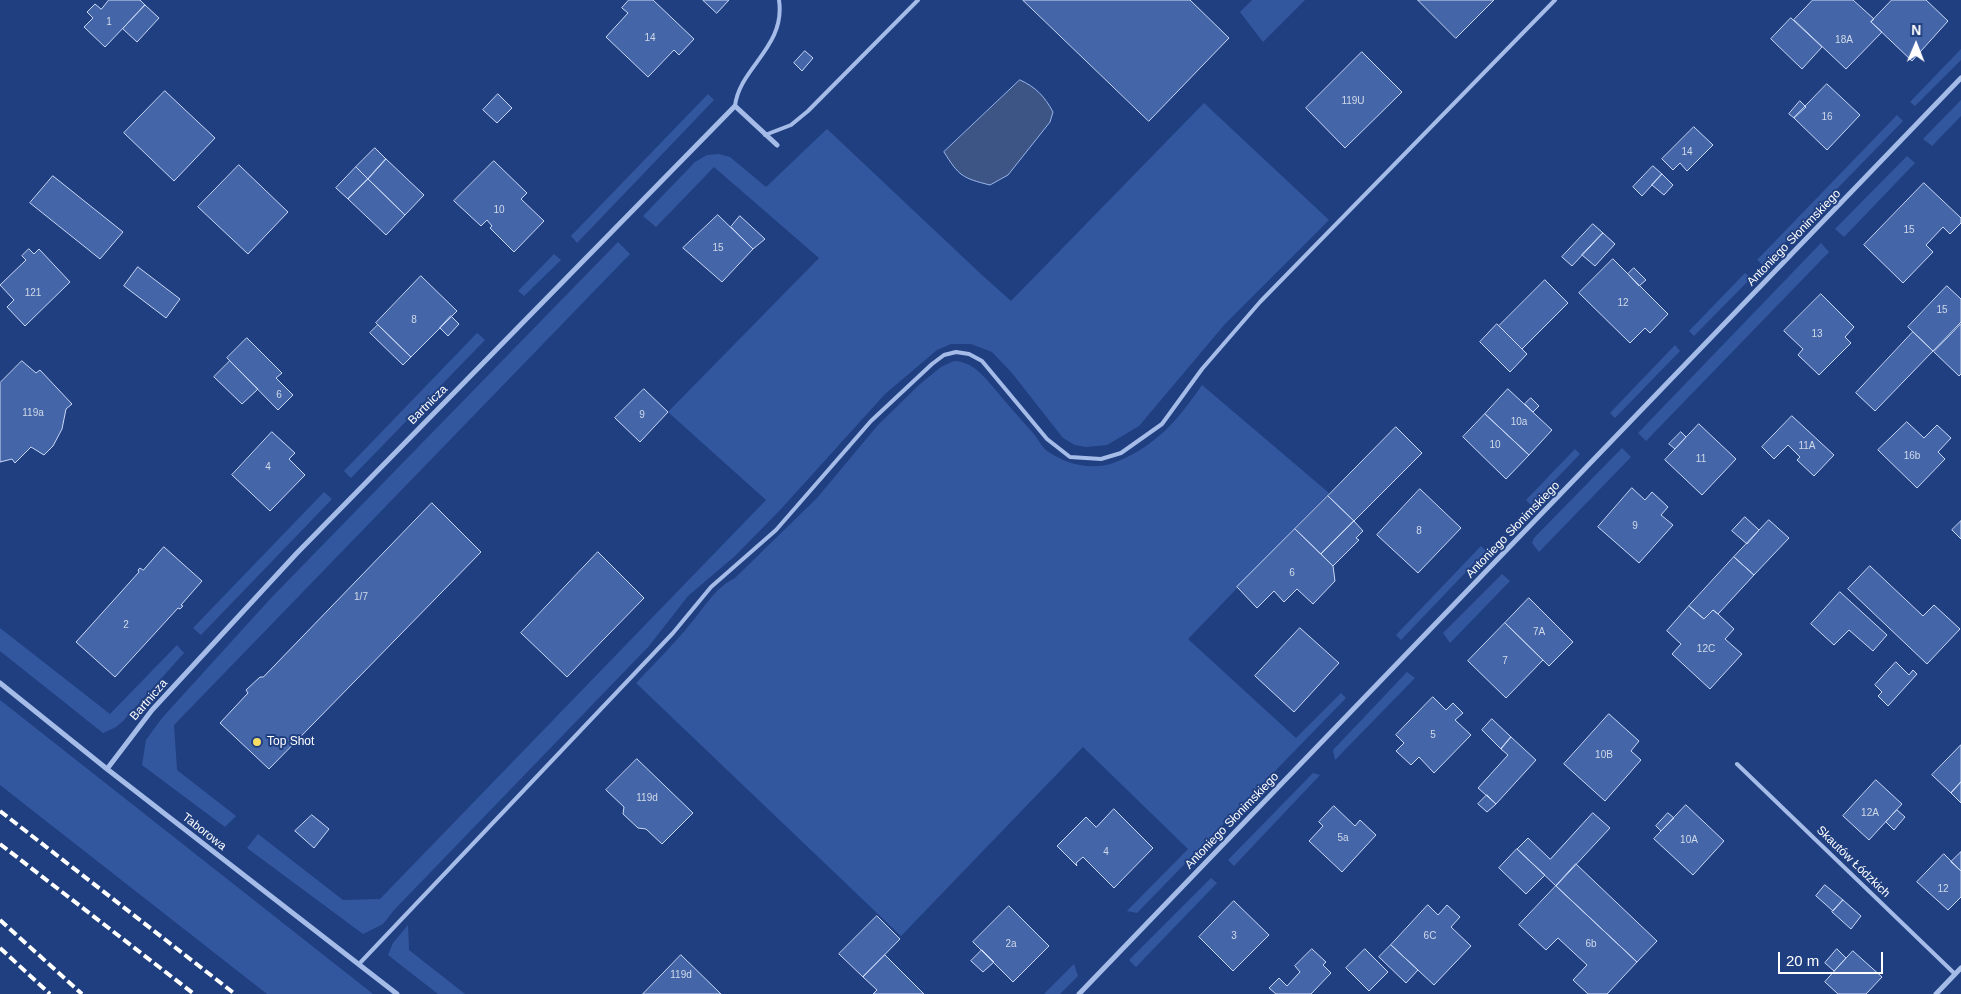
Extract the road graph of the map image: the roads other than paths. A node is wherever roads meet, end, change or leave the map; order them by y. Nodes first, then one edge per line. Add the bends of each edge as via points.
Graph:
1 (779, 0) edge
2 (918, 0) edge
3 (1555, 0) edge
4 (1961, 78) edge
5 (734, 106) junction
6 (765, 134) junction
7 (776, 145) dead end
8 (0, 683) edge
9 (1737, 764) dead end
10 (107, 769) junction
11 (359, 964) junction
12 (1961, 968) edge
13 (1955, 974) junction
14 (398, 994) edge
15 (1079, 994) edge
16 (1936, 994) edge

1 - 5 lane via 774,36 743,81
2 - 6 lane via 808,111 791,125
3 - 11 lane via 1260,302 1202,369 1162,424 1122,452 1101,459 1070,457 1047,439 982,362 969,354 956,352 944,355 932,364 871,421 776,530 711,587 673,633
4 - 15 street, Antoniego Słonimskiego
5 - 6 street
5 - 10 street, Bartnicza via 297,553 152,710
6 - 7 street
8 - 10 street, Taborowa
9 - 13 lane, Skautów Łódzkich
10 - 11 street, Taborowa
11 - 14 street, Taborowa
12 - 13 street
13 - 16 street

